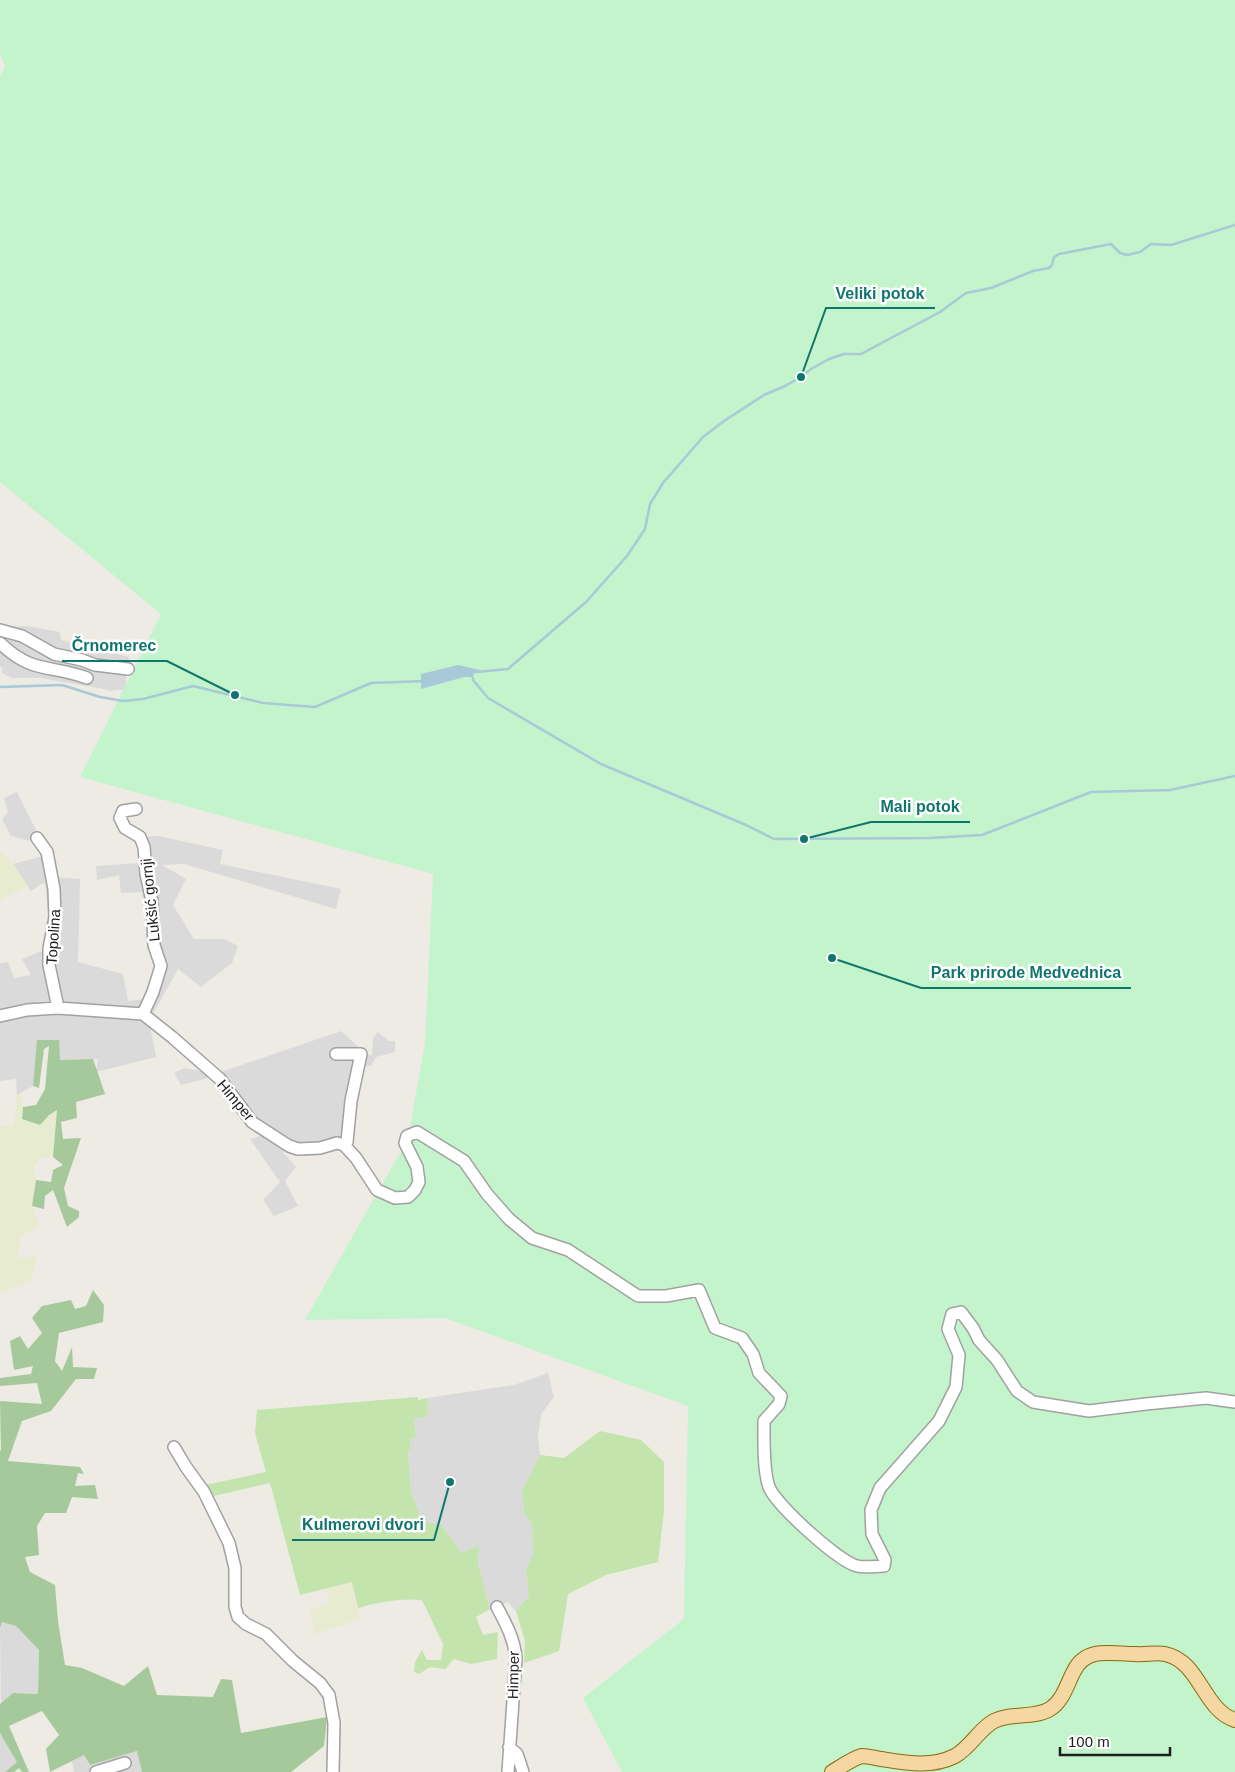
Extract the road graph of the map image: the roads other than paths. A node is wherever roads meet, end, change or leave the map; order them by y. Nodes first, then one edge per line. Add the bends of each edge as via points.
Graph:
1 (0, 630) edge
2 (0, 643) edge
3 (128, 668) dead end
4 (87, 678) dead end
5 (136, 809) dead end
6 (37, 838) dead end
7 (58, 1008) junction
8 (143, 1014) junction
9 (0, 1016) edge
10 (336, 1054) dead end
11 (344, 1145) junction
12 (1235, 1402) edge
13 (174, 1447) dead end
14 (497, 1607) dead end
15 (1235, 1720) edge
16 (509, 1747) junction
17 (125, 1763) dead end
18 (96, 1772) edge
19 (333, 1772) edge
20 (508, 1772) edge
21 (523, 1772) edge
22 (832, 1772) edge

1 - 3 street via 22,636 54,654 95,665
2 - 4 street via 28,664
5 - 8 street, Lukšić gornji via 123,812 120,818 125,828 143,842 152,901 154,945 161,966
6 - 7 street, Topolina via 47,852 54,889 55,918 49,965
7 - 8 street
7 - 9 street
8 - 11 street, Himper via 207,1067 252,1122 276,1138 298,1149 337,1143
10 - 11 street via 361,1054
11 - 12 street via 381,1194 403,1198 412,1194 417,1186 418,1172 405,1143 407,1136 417,1132 464,1161 509,1219 532,1238 568,1250 638,1296 666,1296 699,1290 715,1328 742,1338 753,1354 759,1373 781,1396 779,1404 764,1421 764,1455 769,1487 831,1551 858,1566 884,1566 885,1560 872,1534 871,1510 880,1488 939,1421 956,1387 959,1355 948,1329 952,1314 961,1312 1017,1391 1033,1402 1089,1411 1206,1398
13 - 19 street via 204,1492 229,1542 235,1568 238,1617 266,1634 329,1695 334,1723
14 - 16 street, Himper via 509,1629 516,1658
15 - 22 main road via 1217,1708 1182,1660 1164,1654 1102,1652 1080,1662 1062,1696 1049,1709 994,1721 949,1759 923,1764 861,1756
16 - 20 street, Himper
16 - 21 street via 517,1754
17 - 18 street

